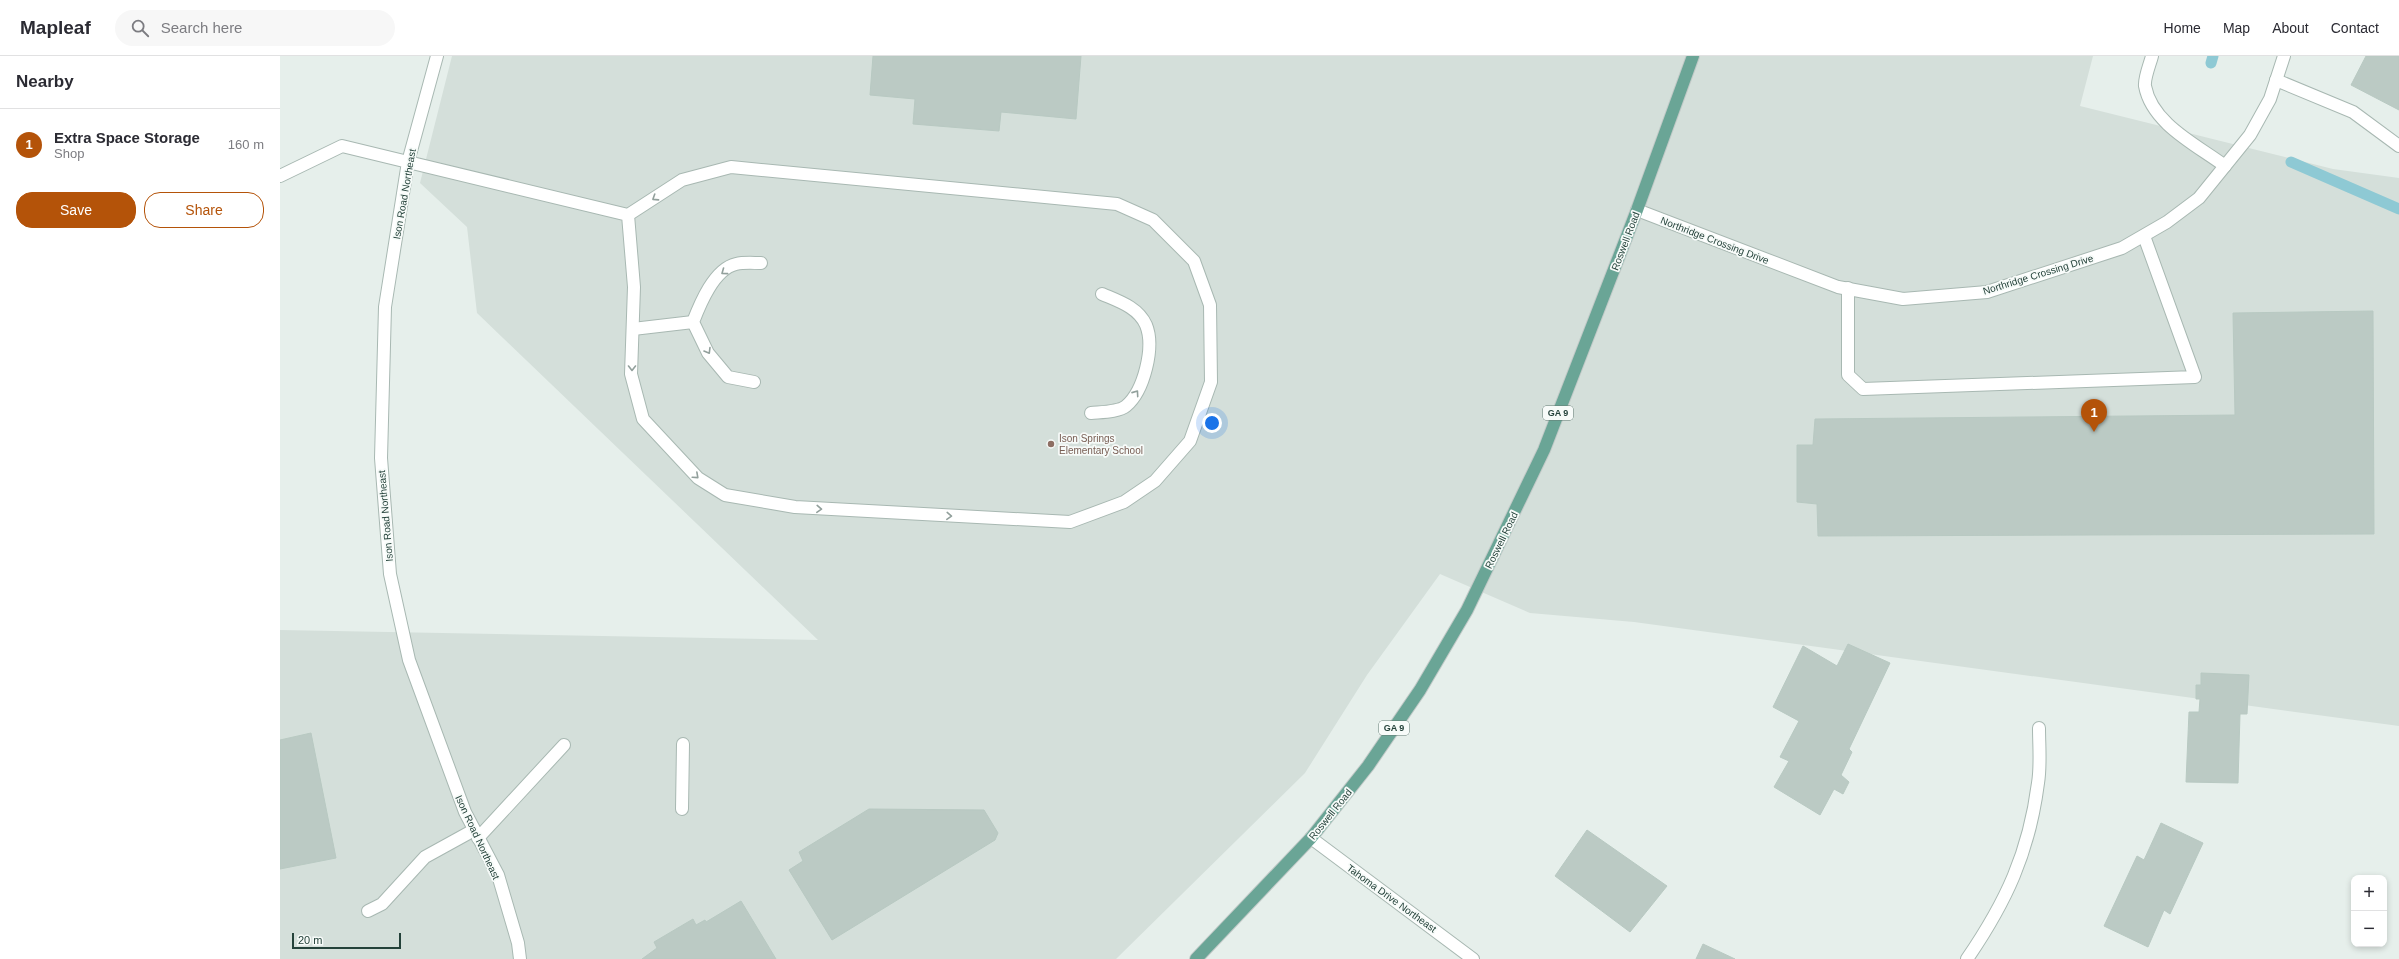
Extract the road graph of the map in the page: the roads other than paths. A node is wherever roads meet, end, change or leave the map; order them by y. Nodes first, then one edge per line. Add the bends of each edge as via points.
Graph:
1 (437, 56) edge
2 (1693, 56) edge
3 (2152, 56) edge
4 (2284, 56) edge
5 (2276, 80) junction
6 (2399, 146) edge
7 (408, 162) junction
8 (2225, 166) junction
9 (280, 176) edge
10 (1637, 210) junction
11 (628, 215) junction
12 (2144, 236) junction
13 (761, 263) dead end
14 (1848, 288) junction
15 (1102, 294) dead end
16 (693, 322) junction
17 (633, 330) junction
18 (754, 382) dead end
19 (1091, 414) dead end
20 (2039, 728) dead end
21 (683, 744) dead end
22 (564, 745) dead end
23 (682, 809) dead end
24 (476, 834) junction
25 (1311, 838) junction
26 (368, 911) dead end
27 (520, 959) edge
28 (1196, 959) edge
29 (1473, 959) edge
30 (1967, 959) edge

1 - 7 street, Ison Road Northeast
2 - 10 main road, Roswell Road / GA 9
3 - 8 street via 2145,85 2155,110 2163,120
4 - 5 street, Northridge Crossing Drive
5 - 6 street via 2353,112
5 - 8 street, Northridge Crossing Drive via 2270,98 2250,135
7 - 9 street via 342,146
7 - 11 street
7 - 24 street, Ison Road Northeast via 385,307 380,458 390,574 409,660 465,812
8 - 12 street, Northridge Crossing Drive via 2199,198
10 - 14 street, Northridge Crossing Drive
10 - 25 main road, Roswell Road / GA 9 via 1544,450 1467,610 1420,690 1368,766
11 - 17 street via 634,287
17 -> 11 street via 631,374 643,419 698,478 725,495 795,507 1070,522 1124,502 1155,481 1190,441 1211,382 1210,305 1194,260 1153,220 1117,204 731,167 682,180
12 - 14 street, Northridge Crossing Drive via 2122,248 1987,292 1903,299
12 - 14 street via 2195,377 1863,389 1848,375
13 -> 16 street via 735,264 717,277 704,297
19 -> 15 street via 1125,407 1140,391 1148,352 1146,325 1129,305
16 - 17 street
16 -> 18 street via 708,353 728,377
20 - 30 street via 2038,782 2031,828 2015,878 1991,925
21 - 23 street
22 - 24 street
24 - 26 street via 425,857 382,904
24 - 27 street, Ison Road Northeast via 498,875 518,943
25 - 28 main road, Roswell Road / GA 9
25 - 29 street, Tahoma Drive Northeast

